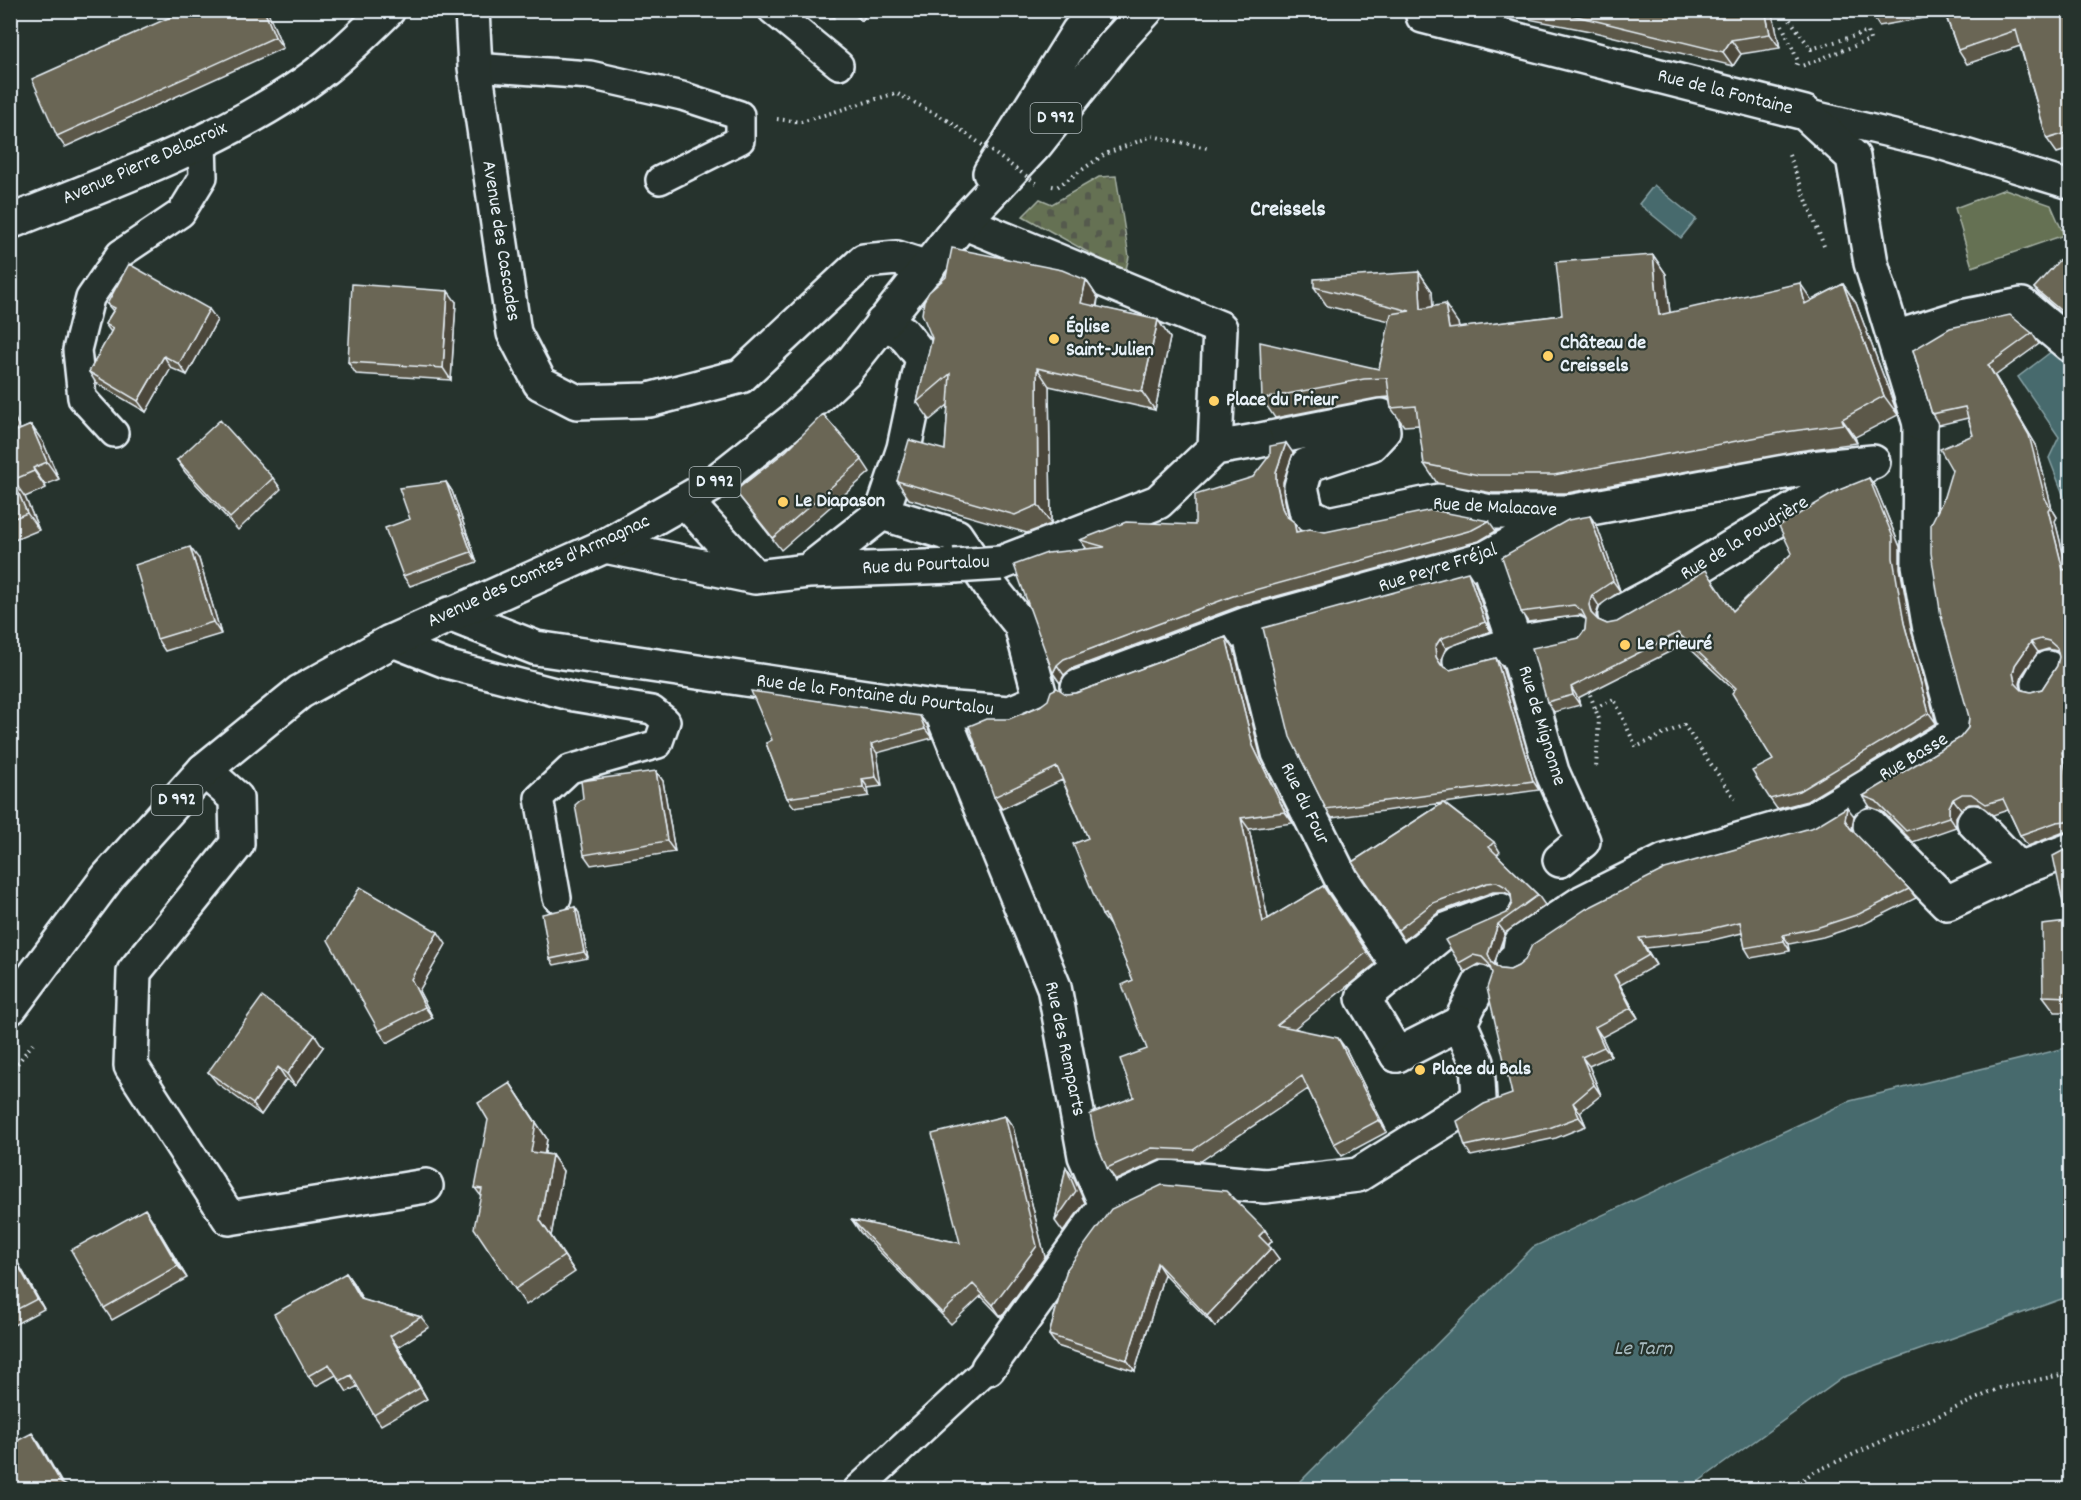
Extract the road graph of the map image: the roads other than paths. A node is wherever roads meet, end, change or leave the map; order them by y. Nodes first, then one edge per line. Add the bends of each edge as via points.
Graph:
1 (387, 10) edge
2 (472, 10) edge
3 (772, 10) edge
4 (1097, 10) edge
5 (1146, 10) edge
6 (1415, 12) edge
7 (839, 65) dead end
8 (475, 67) junction
9 (1805, 113) junction
10 (202, 143) junction
11 (660, 180) dead end
12 (2070, 185) edge
13 (10, 222) edge
14 (963, 222) junction
15 (928, 268) junction
16 (882, 323) junction
17 (1896, 338) junction
18 (2070, 345) edge
19 (1920, 424) joint
20 (114, 433) dead end
21 (1215, 448) junction
22 (1873, 462) joint
23 (685, 501) junction
24 (1569, 512) junction
25 (882, 513) junction
26 (605, 546) junction
27 (1486, 558) junction
28 (808, 571) junction
29 (755, 578) junction
30 (449, 614) junction
31 (1616, 615) dead end
32 (1247, 624) junction
33 (1571, 634) road end
34 (390, 642) junction
35 (1515, 643) junction
36 (1460, 661) dead end
37 (1063, 692) junction
38 (940, 708) junction
39 (204, 770) junction
40 (1857, 809) junction
41 (1974, 822) dead end
42 (1572, 850) dead end
43 (2070, 850) edge
44 (2019, 869) junction
45 (557, 898) dead end
46 (1500, 910) dead end
47 (1513, 961) dead end
48 (1400, 967) junction
49 (1480, 983) dead end
50 (10, 1008) edge
51 (1461, 1023) junction
52 (426, 1186) dead end
53 (1106, 1205) junction
54 (988, 1368) joint
55 (857, 1490) edge

1 - 10 street, Avenue Pierre Delacroix via 346,51 294,91
2 - 8 street, Avenue des Cascades
3 - 7 lane
4 - 14 street, Avenue des Comtes d'Armagnac / D 992 via 1078,32
5 - 14 street, Avenue des Comtes d'Armagnac / D 992 via 1113,45 1036,144
6 - 9 street, Rue de la Fontaine
8 - 11 lane via 590,75 682,96 740,115 740,140
8 - 15 street, Avenue des Cascades via 514,333 540,383 577,402 650,400 741,376 864,261 897,258
9 - 12 lane via 1936,144
9 - 17 street, Rue de la Fontaine via 1853,158 1871,263
10 - 13 street, Avenue Pierre Delacroix
10 - 20 lane via 203,177 181,213 120,254 90,298 77,350 82,398
14 - 15 street, Avenue des Comtes d'Armagnac / D 992
14 - 21 street via 1220,328
15 - 16 street, Avenue des Comtes d'Armagnac / D 992
16 - 23 street, Avenue des Comtes d'Armagnac / D 992 via 845,371 790,422 709,487
16 - 25 street via 902,332 923,358 904,448
17 - 18 street via 1962,317 2022,305
17 - 19 street, Rue de la Fontaine
19 - 40 street, Rue Basse via 1919,565 1930,630 1958,732
21 - 24 street, Rue de Malacave via 1381,416 1383,431 1371,444 1307,465 1301,487 1307,514 1328,524 1439,501 1490,512
21 - 28 street, Rue du Pourtalou, bridge via 1158,502 1001,563
22 - 24 street, Rue Peyre Fréjal via 1801,469
22 - 31 street, Rue de la Poudrière
23 - 26 street, Avenue des Comtes d'Armagnac / D 992
23 - 29 street
24 - 27 street, Rue Peyre Fréjal
25 - 28 street
25 - 37 street via 956,536 1021,625
26 - 29 street, Rue du Pourtalou
26 - 30 street, Avenue des Comtes d'Armagnac / D 992
27 - 32 street, Rue Peyre Fréjal
27 - 35 street, Rue de Mignonne
28 - 29 street, Rue du Pourtalou
30 - 34 street, Avenue des Comtes d'Armagnac / D 992
30 - 38 street, Rue de la Fontaine du Pourtalou via 536,648
32 - 37 street, Rue Peyre Fréjal
32 - 48 street, Rue du Four via 1279,753 1342,880
33 - 35 street
34 - 39 street, D 992 via 300,692
34 - 45 lane via 446,664 553,692 652,710 666,721 658,744 570,769 539,798
35 - 36 street, Rue de Mignonne
35 - 42 street, Rue de Mignonne
37 - 38 street, Rue de la Fontaine du Pourtalou via 1010,713
38 - 53 street, Rue des Remparts via 1054,987 1085,1156
39 - 50 street, D 992 via 108,877
39 - 52 street via 236,798 237,844 134,972 131,1066 229,1218
40 - 44 street via 1947,903
40 - 47 street, Rue Basse via 1665,861 1583,902 1521,943 1519,956
41 - 44 street
43 - 44 street
46 - 48 street via 1446,930
48 - 51 street via 1363,998 1397,1055
49 - 51 street
51 - 53 street via 1477,1062 1479,1099 1358,1175 1265,1186 1167,1178
53 - 54 street
54 - 55 lane

